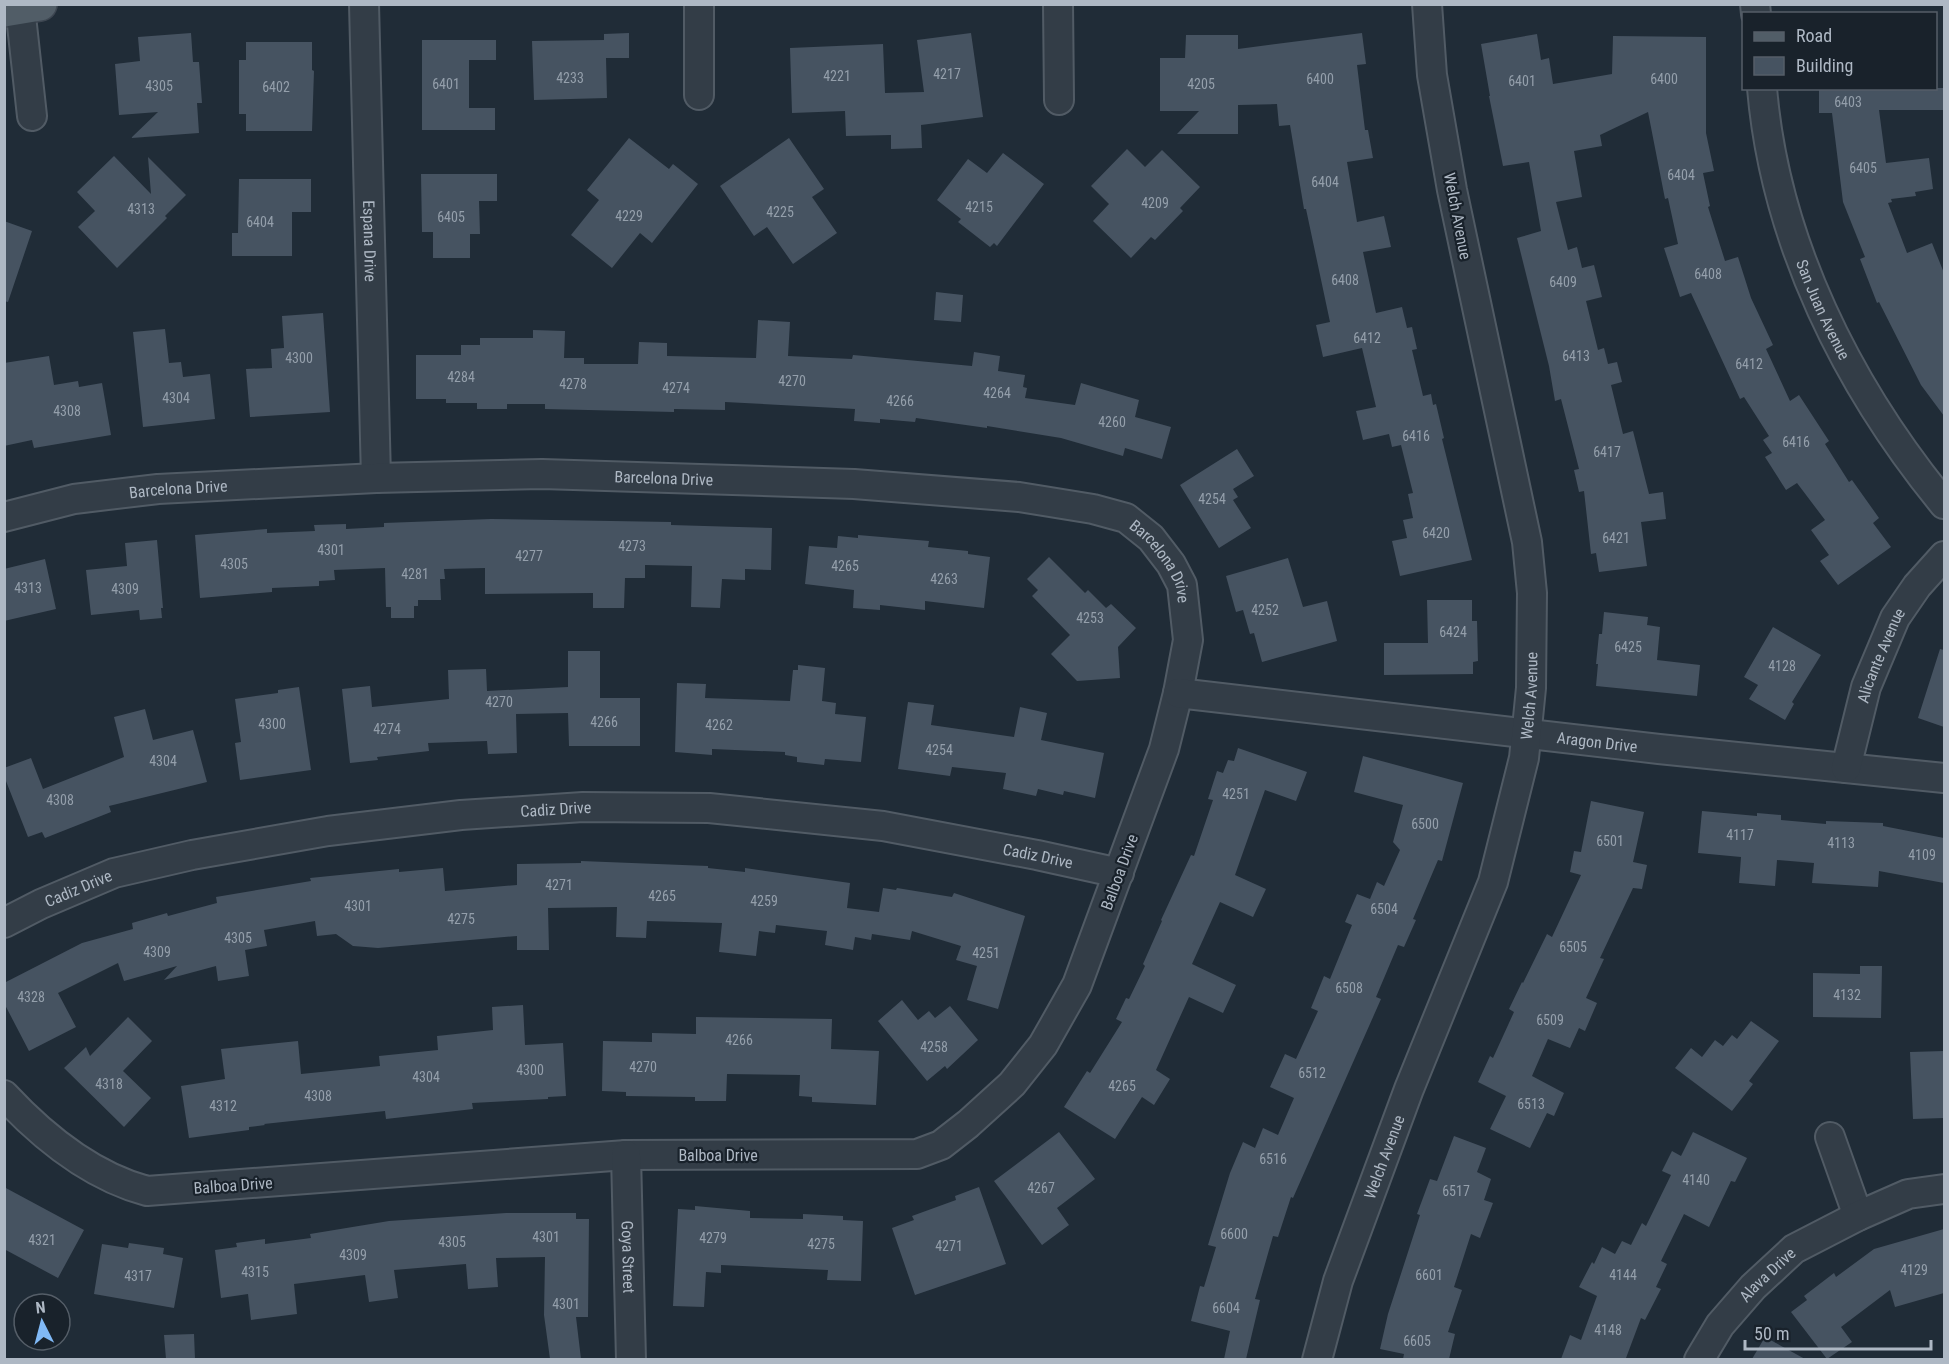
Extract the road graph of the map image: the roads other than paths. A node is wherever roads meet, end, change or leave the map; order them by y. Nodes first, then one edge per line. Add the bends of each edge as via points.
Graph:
1 (364, 4) edge
2 (699, 4) edge
3 (1058, 4) edge
4 (1427, 4) edge
5 (21, 7) edge
6 (1762, 90) edge
7 (699, 95) dead end
8 (1059, 100) dead end
9 (32, 116) dead end
10 (376, 478) junction
11 (1944, 504) edge
12 (4, 517) edge
13 (1944, 556) edge
14 (1178, 693) junction
15 (1526, 734) junction
16 (1846, 768) junction
17 (1944, 778) edge
18 (1119, 873) junction
19 (4, 923) edge
20 (4, 1095) edge
21 (1830, 1137) dead end
22 (626, 1155) junction
23 (1944, 1189) edge
24 (1858, 1216) junction
25 (631, 1359) edge
26 (1317, 1359) edge
27 (1699, 1359) edge

1 - 10 street, Espana Drive
2 - 7 street
3 - 8 street
4 - 15 street, Welch Avenue via 1432,75 1452,190 1527,542 1532,593 1531,688
5 - 9 street
6 - 11 street, San Juan Avenue via 1783,207 1830,327 1868,397 1913,466
10 - 12 street, Barcelona Drive via 158,489 74,499
10 - 14 street, Barcelona Drive via 542,474 854,484 1019,497 1093,509 1126,518 1151,538 1182,585 1188,640
13 - 16 street, Alicante Avenue via 1895,618 1866,687
14 - 15 street, Aragon Drive
14 - 18 street, Balboa Drive via 1164,749
15 - 16 street, Aragon Drive
15 - 26 street, Welch Avenue via 1524,758 1493,882 1409,1089 1338,1281
16 - 17 street, Aragon Drive
18 - 19 street, Cadiz Drive via 883,826 709,808 583,807 461,815 328,831 192,855 114,873
18 - 22 street, Balboa Drive via 1077,985 1043,1045 1012,1084 942,1145 917,1154
20 - 22 street, Balboa Drive via 32,1125 90,1168 124,1185 147,1191
21 - 24 street
22 - 25 street, Goya Street
23 - 24 street, Alava Drive via 1908,1194
24 - 27 street, Alava Drive via 1794,1249 1720,1325

